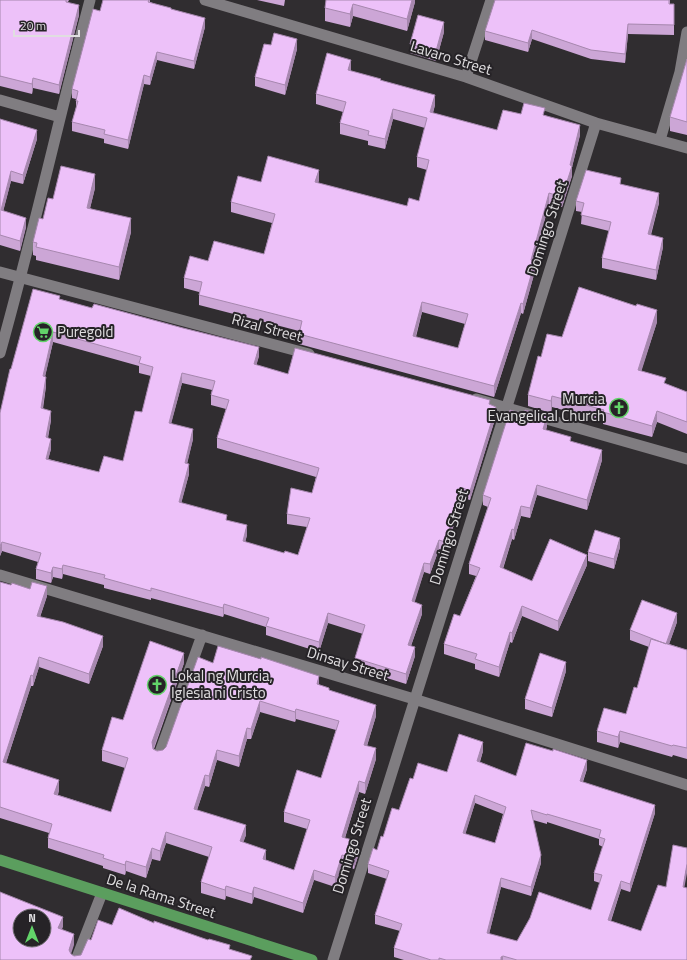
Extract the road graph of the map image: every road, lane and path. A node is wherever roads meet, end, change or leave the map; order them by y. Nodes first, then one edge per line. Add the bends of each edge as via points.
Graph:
1 (90, 0) edge
2 (205, 0) edge
3 (491, 0) edge
4 (687, 32) edge
5 (466, 77) junction
6 (0, 100) edge
7 (60, 116) junction
8 (596, 123) junction
9 (660, 140) junction
10 (687, 148) edge
11 (0, 272) edge
12 (21, 278) junction
13 (0, 352) edge
14 (321, 358) edge
15 (467, 396) edge
16 (506, 407) junction
17 (687, 460) edge
18 (0, 575) edge
19 (202, 635) junction
20 (414, 699) junction
21 (159, 755) edge
22 (687, 785) edge
23 (0, 860) edge
24 (102, 893) junction
25 (76, 960) edge
26 (312, 960) edge
27 (333, 960) edge

1 - 7 street
2 - 5 street, Lavaro Street
3 - 5 street
4 - 9 street via 680,72
5 - 8 street, Lavaro Street
6 - 7 street
7 - 12 street
8 - 9 street, Lavaro Street
8 - 16 street, Domingo Street
9 - 10 street, Lavaro Street
11 - 12 street, Rizal Street
12 - 13 street
12 - 14 street, Rizal Street
15 - 16 street
16 - 17 street
16 - 20 street, Domingo Street
18 - 19 street, Dinsay Street
19 - 20 street, Dinsay Street
19 - 21 street
20 - 22 street, Dinsay Street
20 - 27 street, Domingo Street
23 - 24 highway, De la Rama Street
24 - 25 street
24 - 26 highway, De la Rama Street

